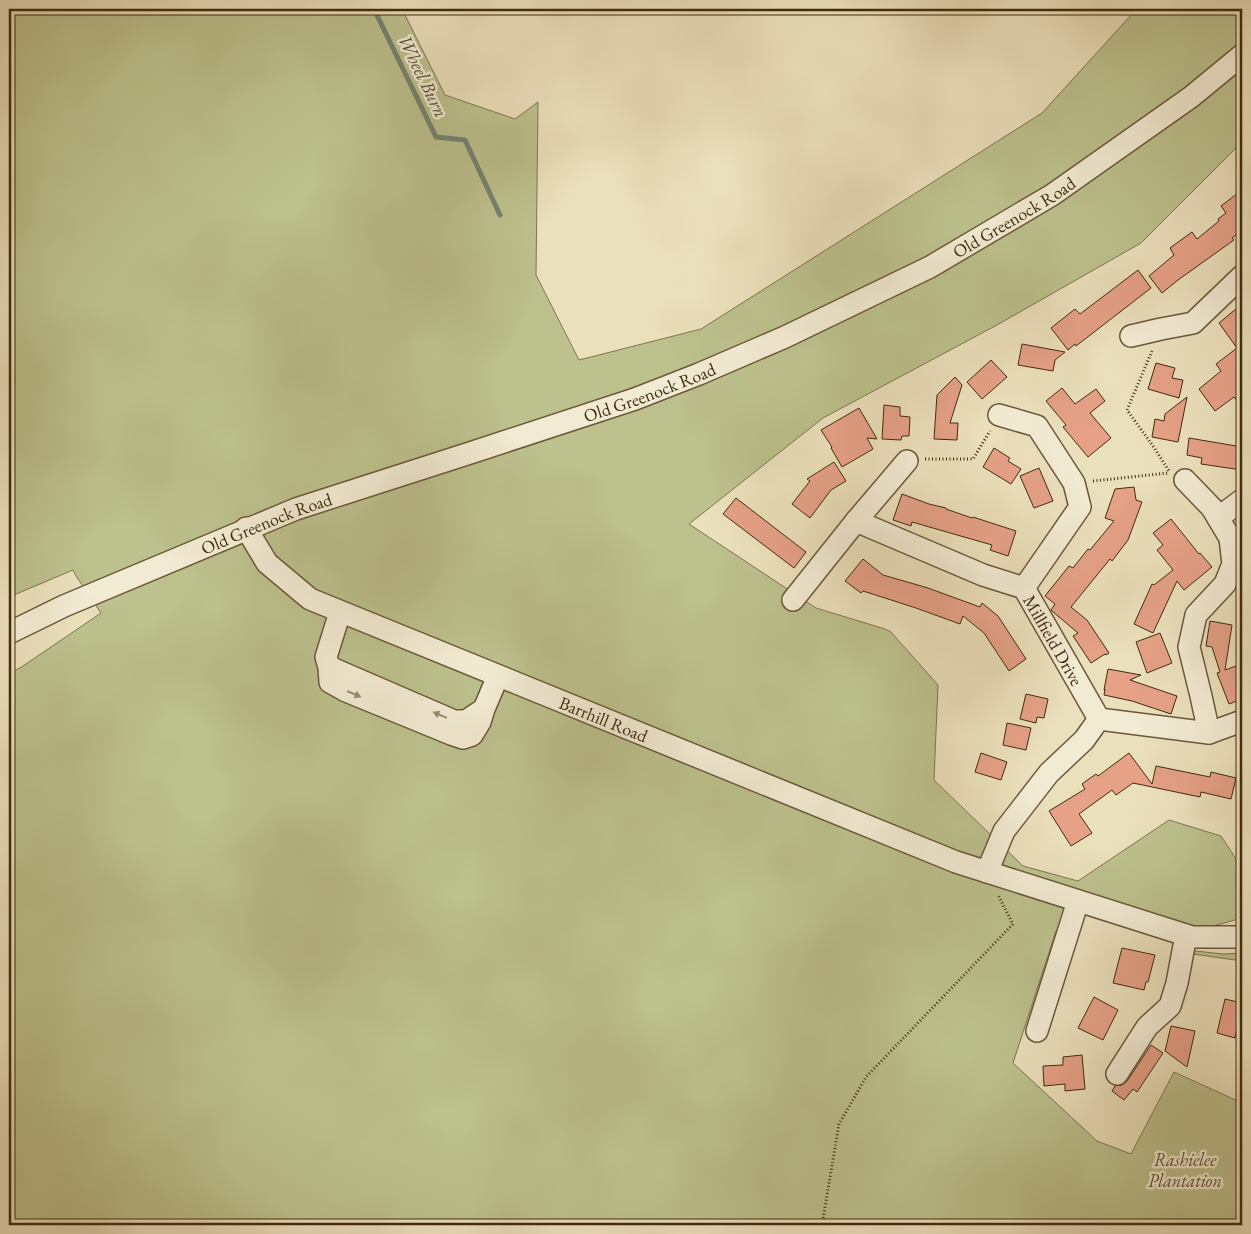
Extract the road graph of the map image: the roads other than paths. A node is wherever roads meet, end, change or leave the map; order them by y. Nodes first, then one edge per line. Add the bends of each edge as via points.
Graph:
1 (1242, 55) edge
2 (1242, 276) edge
3 (1131, 336) dead end
4 (999, 415) road end
5 (907, 461) road end
6 (1176, 476) road end
7 (1242, 500) edge
8 (1218, 518) junction
9 (856, 521) junction
10 (246, 528) junction
11 (1024, 588) junction
12 (793, 600) dead end
13 (340, 612) junction
14 (9, 634) edge
15 (498, 676) junction
16 (1098, 719) junction
17 (1242, 720) edge
18 (1209, 733) junction
19 (987, 872) junction
20 (1078, 901) junction
21 (1186, 935) junction
22 (1242, 937) edge
23 (1037, 1031) dead end
24 (1117, 1074) dead end

1 - 10 street, Old Greenock Road via 1191,97 1052,195 930,267 785,337 634,399 296,508
2 - 3 street via 1193,323
4 - 11 street via 1037,426 1074,483 1080,507
5 - 9 street
6 - 8 street via 1212,508
7 - 8 street
8 - 18 street via 1230,538 1234,564 1225,584 1196,615 1189,647
9 - 11 street, Millfield Drive via 983,575
9 - 12 street
10 - 13 street, Barrhill Road via 267,563 310,599
10 - 14 street, Old Greenock Road via 64,606
11 - 16 street, Millfield Drive
13 - 15 street, Barrhill Road
13 - 15 street via 326,657 329,667 454,721 466,721 484,709
15 - 19 street, Barrhill Road
16 - 18 street
16 - 19 street via 1084,740 1049,773 1004,831
17 - 18 street
19 - 20 street, Barrhill Road
20 - 21 street, Barrhill Road
20 - 23 street
21 - 22 street, Barrhill Road
21 - 24 street via 1170,1006 1147,1027

